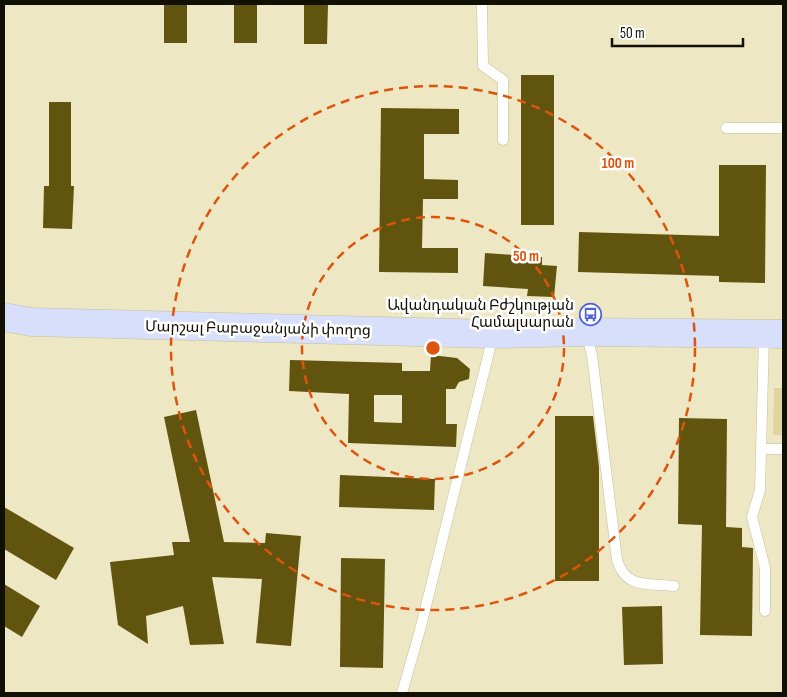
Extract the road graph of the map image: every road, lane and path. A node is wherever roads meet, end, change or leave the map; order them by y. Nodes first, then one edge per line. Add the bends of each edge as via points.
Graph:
1 (482, 4) edge
2 (726, 128) dead end
3 (783, 128) edge
4 (503, 140) dead end
5 (4, 317) edge
6 (586, 332) junction
7 (493, 334) junction
8 (773, 334) edge
9 (761, 449) junction
10 (783, 449) edge
11 (674, 586) dead end
12 (765, 611) dead end
13 (402, 693) edge

1 - 4 lane via 483,66 503,80
2 - 3 lane
5 - 7 main road, Մարշալ Բաբաջանյանի փողոց via 32,322
6 - 7 main road, Մարշալ Բաբաջանյանի փողոց
6 - 8 main road, Մարշալ Բաբաջանյանի փողոց
6 - 11 lane via 592,355 620,570 634,582
7 - 13 lane
8 - 9 lane
9 - 10 lane
9 - 12 lane via 760,490 752,517 765,568

